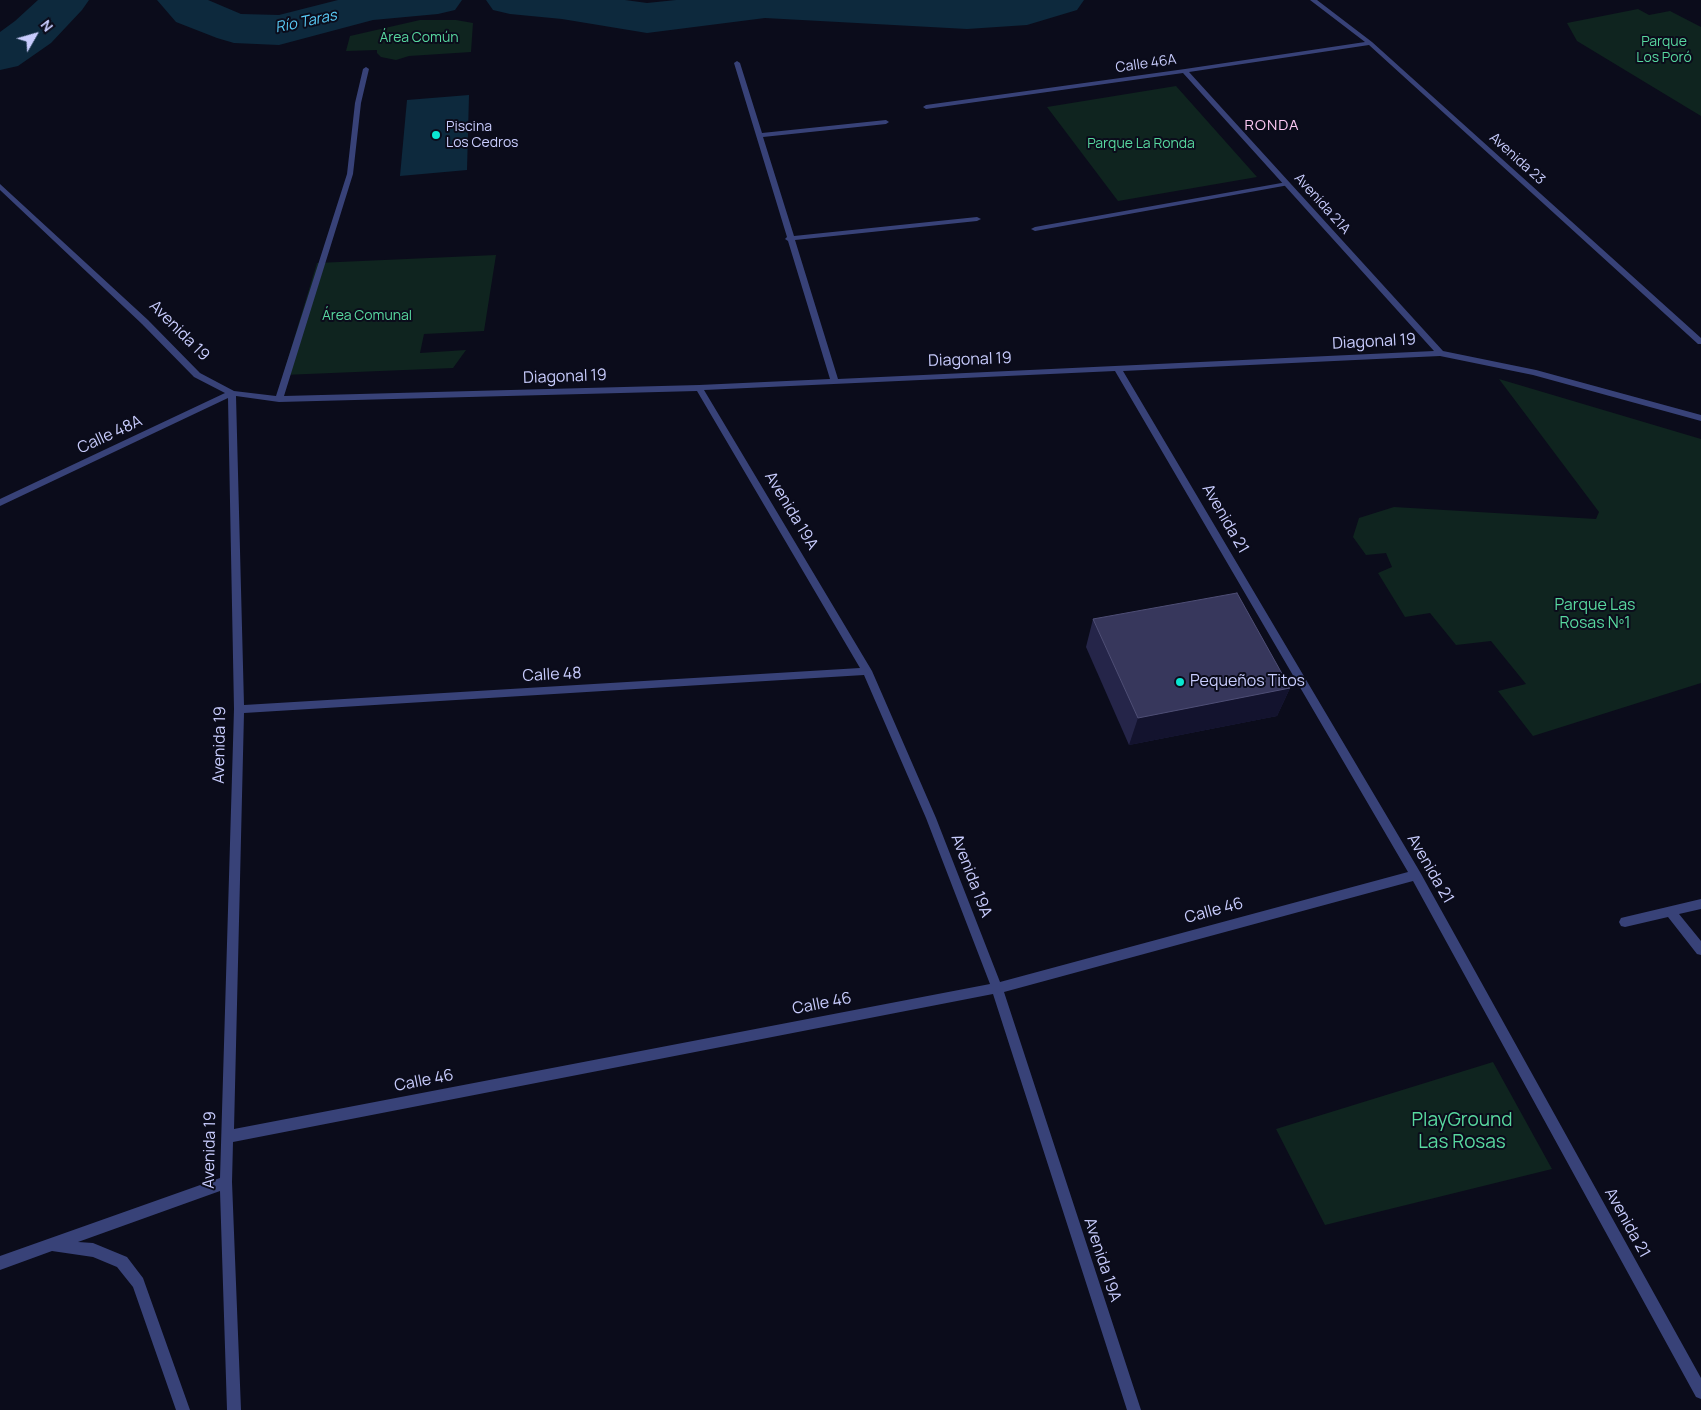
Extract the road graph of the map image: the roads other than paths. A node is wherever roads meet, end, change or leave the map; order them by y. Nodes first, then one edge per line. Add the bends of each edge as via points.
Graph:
1 (1313, 0) edge
2 (1370, 43) junction
3 (736, 63) dead end
4 (366, 69) dead end
5 (1184, 71) junction
6 (926, 107) dead end
7 (886, 122) dead end
8 (759, 135) junction
9 (1287, 184) junction
10 (0, 186) edge
11 (977, 219) dead end
12 (1035, 228) dead end
13 (789, 239) junction
14 (1701, 342) edge
15 (1440, 353) junction
16 (1118, 369) junction
17 (835, 381) junction
18 (699, 388) junction
19 (232, 393) junction
20 (279, 399) junction
21 (1701, 418) edge
22 (0, 503) edge
23 (867, 671) junction
24 (239, 709) junction
25 (1416, 875) junction
26 (1701, 904) edge
27 (1670, 911) junction
28 (1625, 922) dead end
29 (1701, 950) edge
30 (997, 988) junction
31 (227, 1137) junction
32 (226, 1182) junction
33 (51, 1245) junction
34 (0, 1263) edge
35 (1701, 1392) edge
36 (183, 1410) edge
37 (234, 1410) edge
38 (1134, 1410) edge

1 - 2 street, Avenida 23
2 - 5 street, Calle 46A
2 - 14 street, Avenida 23
3 - 8 street
4 - 20 street via 358,103 350,174
5 - 6 street, Calle 46A
5 - 9 street, Avenida 21A
7 - 8 street
8 - 13 street
9 - 12 street
9 - 15 street, Avenida 21A
10 - 19 street, Avenida 19 via 197,375
11 - 13 street
13 - 17 street
15 - 16 street, Diagonal 19
15 - 21 street, Diagonal 19 via 1533,372
16 - 17 street, Diagonal 19
16 - 25 street, Avenida 21
17 - 18 street, Diagonal 19
18 - 20 street, Diagonal 19
18 - 23 street, Avenida 19A
19 - 20 street, Diagonal 19
19 - 22 street, Calle 48A
19 - 24 street, Avenida 19
23 - 24 street, Calle 48
23 - 30 street, Avenida 19A via 931,818
24 - 31 street, Avenida 19
25 - 30 street, Calle 46
25 - 35 street, Avenida 21
26 - 27 street
27 - 28 street
27 - 29 street
30 - 31 street, Calle 46
30 - 38 street, Avenida 19A
31 - 32 street, Avenida 19
32 - 33 street
32 - 37 street, Avenida 19
33 - 34 street
33 - 36 street via 93,1250 122,1262 138,1283

